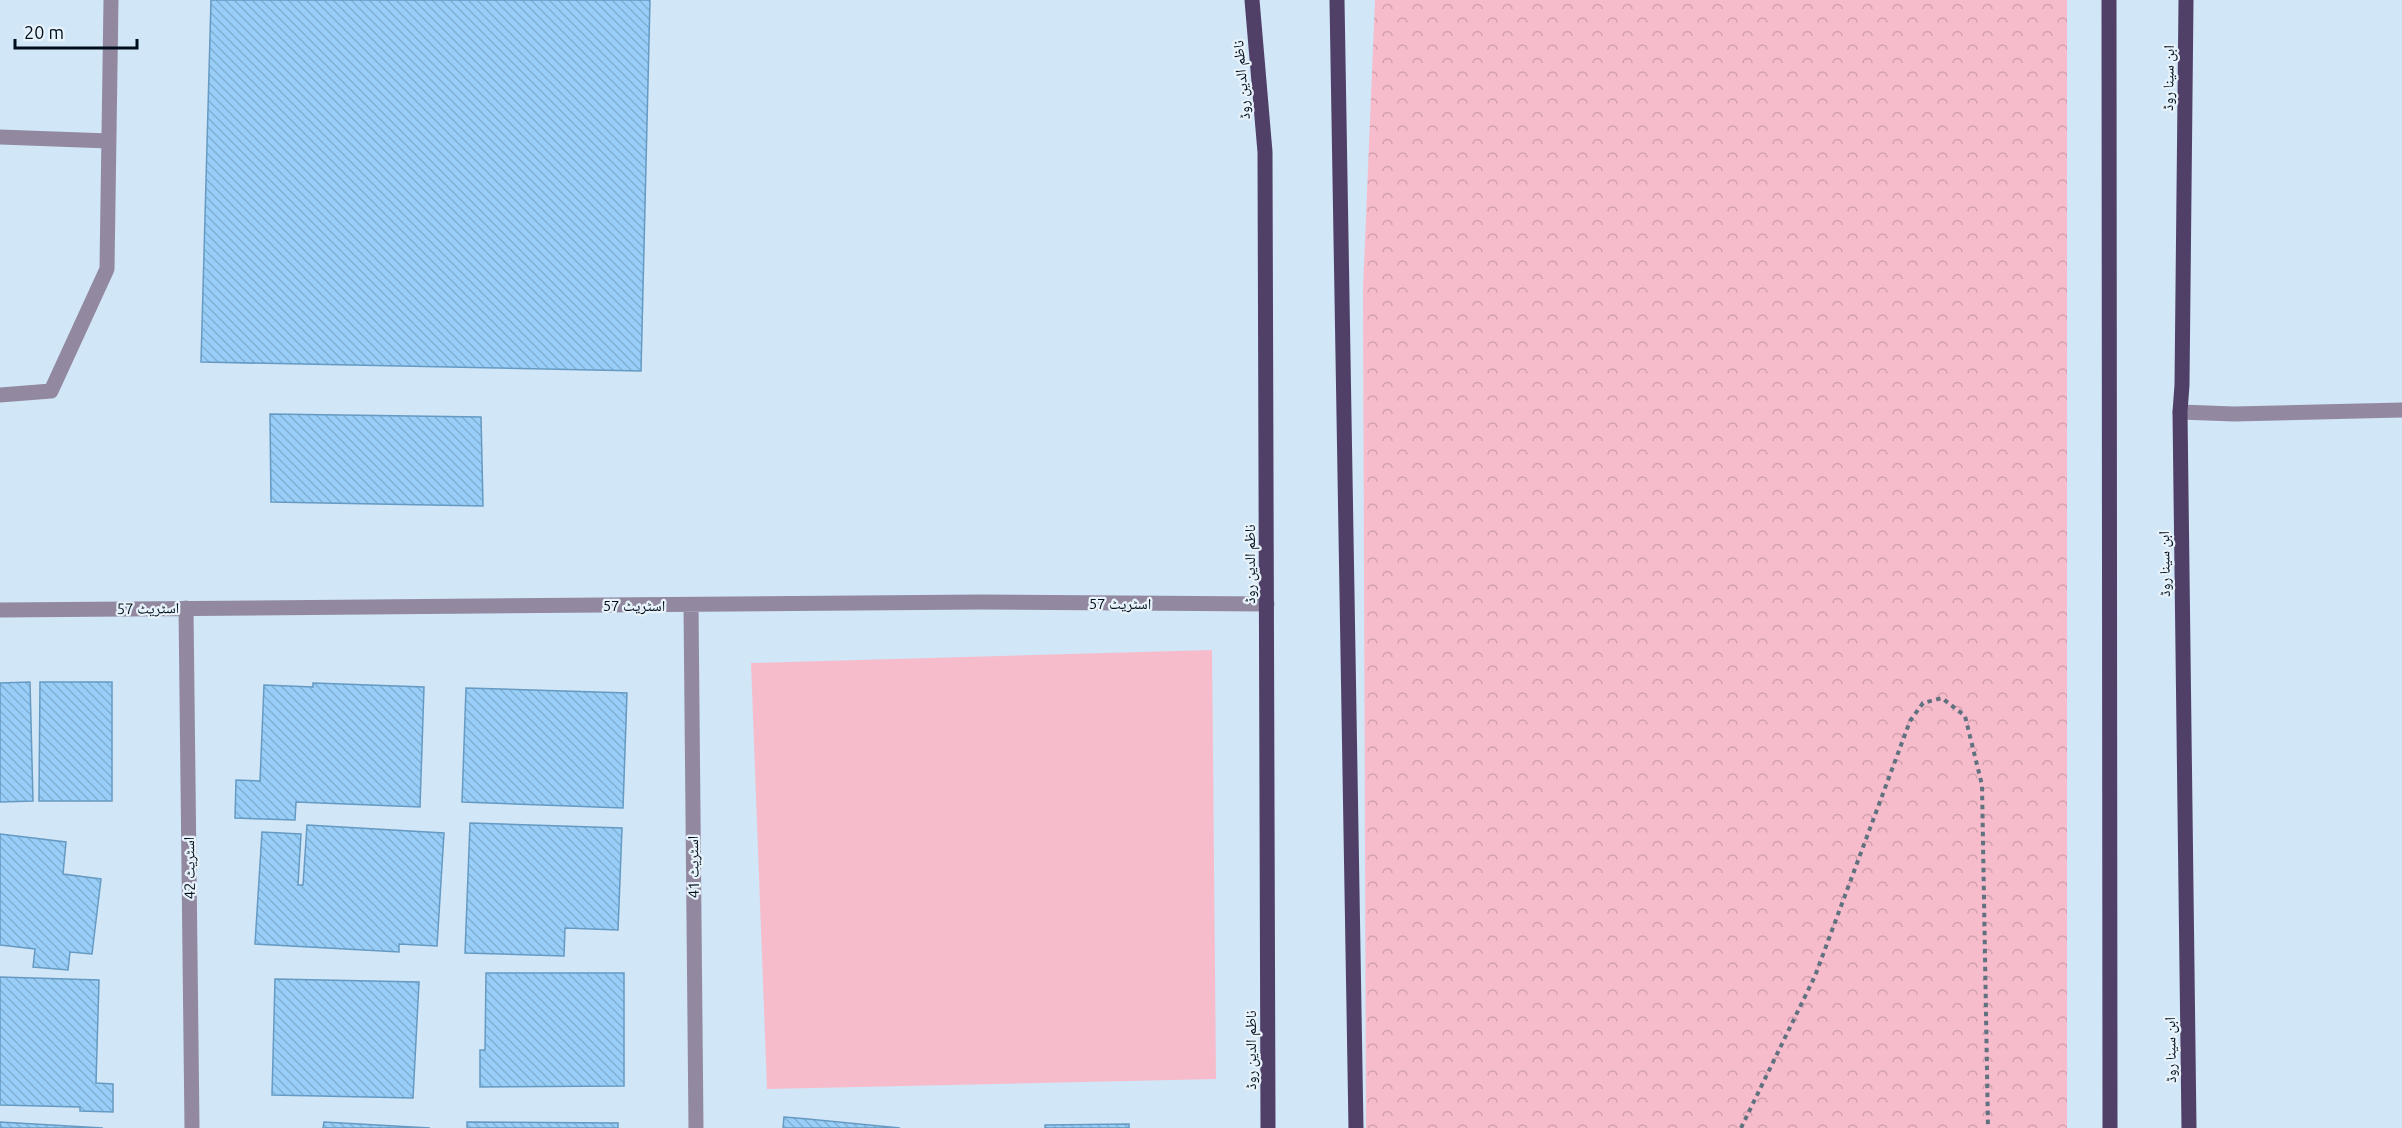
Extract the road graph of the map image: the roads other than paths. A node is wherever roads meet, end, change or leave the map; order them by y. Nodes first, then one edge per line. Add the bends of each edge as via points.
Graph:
1 (111, 0) edge
2 (1252, 0) edge
3 (1337, 0) edge
4 (2109, 0) edge
5 (2186, 0) edge
6 (0, 137) edge
7 (109, 141) junction
8 (0, 394) edge
9 (2402, 410) edge
10 (2180, 412) junction
11 (1268, 604) junction
12 (691, 605) junction
13 (186, 608) junction
14 (0, 610) edge
15 (1355, 1126) edge
16 (192, 1128) edge
17 (696, 1128) edge
18 (1268, 1128) edge
19 (2110, 1128) edge
20 (2188, 1128) edge

1 - 7 street
2 - 11 main road, ناظم الدین روڈ via 1265,152
3 - 15 main road
4 - 19 main road
5 - 10 main road, ابن سینا روڈ
6 - 7 street
7 - 8 street via 107,269 51,391
9 - 10 street
10 - 20 main road, ابن سینا روڈ
11 - 12 street, اسٹریٹ 57
11 - 18 main road, ناظم الدین روڈ
12 - 13 street, اسٹریٹ 57
12 - 17 street, اسٹریٹ 41
13 - 14 street, اسٹریٹ 57
13 - 16 street, اسٹریٹ 42

